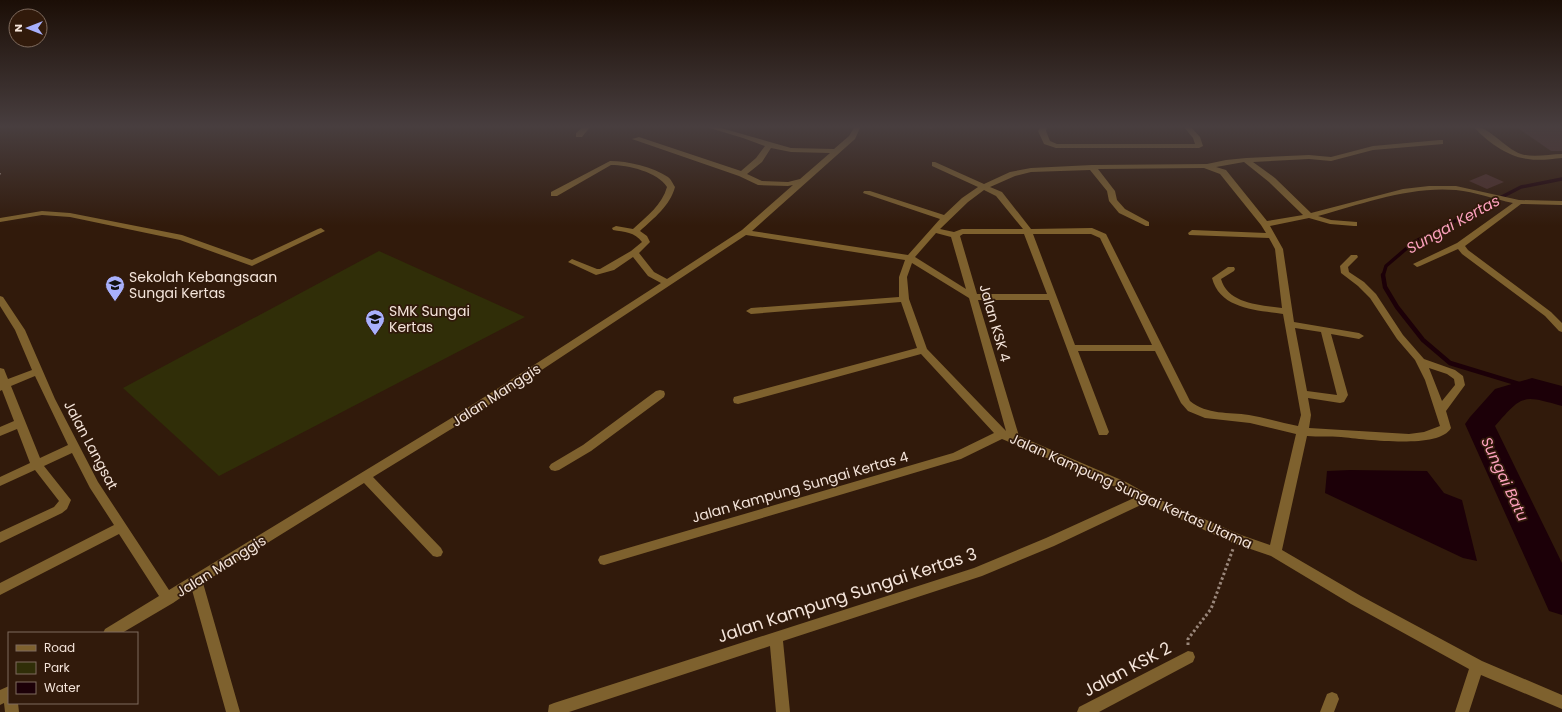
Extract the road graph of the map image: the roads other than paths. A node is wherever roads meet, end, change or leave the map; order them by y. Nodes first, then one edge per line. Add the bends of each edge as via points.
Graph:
1 (697, 159) edge
2 (760, 159) edge
3 (827, 159) edge
4 (1262, 159) edge
5 (1246, 160) junction
6 (935, 164) dead end
7 (1209, 166) junction
8 (1092, 167) junction
9 (742, 174) junction
10 (802, 181) junction
11 (985, 186) junction
12 (867, 193) dead end
13 (554, 194) dead end
14 (1515, 201) junction
15 (1562, 203) edge
16 (1309, 216) junction
17 (945, 218) junction
18 (0, 220) edge
19 (1146, 224) dead end
20 (1265, 224) junction
21 (1354, 224) dead end
22 (616, 228) dead end
23 (933, 230) junction
24 (322, 231) dead end
25 (635, 231) junction
26 (745, 232) junction
27 (1028, 232) junction
28 (1192, 233) dead end
29 (955, 235) junction
30 (1271, 236) junction
31 (1460, 245) junction
32 (634, 253) junction
33 (1354, 257) dead end
34 (910, 258) junction
35 (572, 262) dead end
36 (1417, 264) dead end
37 (1232, 269) dead end
38 (667, 282) junction
39 (1052, 296) junction
40 (974, 297) junction
41 (0, 299) edge
42 (904, 299) junction
43 (751, 311) dead end
44 (1287, 312) junction
45 (1290, 324) junction
46 (1562, 329) edge
47 (1325, 330) junction
48 (1359, 336) dead end
49 (1071, 348) junction
50 (1159, 348) junction
51 (923, 350) junction
52 (1421, 361) junction
53 (0, 371) edge
54 (38, 371) junction
55 (2, 386) edge
56 (660, 394) dead end
57 (1302, 394) junction
58 (738, 400) dead end
59 (1440, 411) junction
60 (20, 423) junction
61 (0, 432) edge
62 (1103, 432) dead end
63 (1303, 432) junction
64 (1002, 434) junction
65 (1014, 440) junction
66 (74, 447) junction
67 (37, 465) junction
68 (555, 467) dead end
69 (366, 477) junction
70 (0, 482) edge
71 (1145, 498) junction
72 (122, 527) junction
73 (0, 538) edge
74 (438, 552) dead end
75 (1275, 552) junction
76 (604, 560) dead end
77 (196, 582) junction
78 (0, 589) edge
79 (168, 599) junction
80 (112, 632) edge
81 (776, 637) junction
82 (1188, 657) road end
83 (1477, 666) junction
84 (1562, 702) edge
85 (554, 710) dead end
86 (232, 712) edge
87 (783, 712) edge
88 (1084, 712) edge
89 (1462, 712) edge

1 - 9 street
2 - 9 street
3 - 10 street, Jalan Manggis
4 - 5 street, Jalan Kampung Sungai Kertas Utama
5 - 7 street, Jalan Kampung Sungai Kertas Utama
5 - 16 street via 1272,180
6 - 11 street
7 - 8 street, Jalan Kampung Sungai Kertas Utama
7 - 20 street via 1223,172
8 - 11 street, Jalan Kampung Sungai Kertas Utama via 1031,170
8 - 19 street via 1111,191 1113,201 1122,211
9 - 10 street via 761,183 774,185
10 - 26 street, Jalan Manggis
11 - 17 street, Jalan Kampung Sungai Kertas Utama
11 - 27 street via 999,194
12 - 17 street
13 - 25 street via 610,163 619,163 666,179 671,187 670,192 657,210
14 - 15 street
14 - 16 street via 1456,188 1404,191
14 - 31 street
16 - 20 street
16 - 21 street via 1330,222
17 - 23 street, Jalan Kampung Sungai Kertas Utama
18 - 24 street via 42,213 70,214 182,238 252,263
20 - 30 street
22 - 25 street
23 - 29 street
23 - 34 street, Jalan Kampung Sungai Kertas Utama
25 - 32 street via 646,242
26 - 34 street
26 - 38 street, Jalan Manggis
27 - 29 street via 962,232
27 - 39 street
27 - 50 street via 1092,231 1103,236
28 - 30 street
29 - 40 street, Jalan KSK 4
30 - 44 street via 1279,250
31 - 36 street
31 - 46 street via 1465,252 1548,314
32 - 35 street via 600,272
32 - 38 street via 650,274
33 - 52 street via 1344,266 1345,273 1373,296 1400,336
34 - 40 street
34 - 42 street, Jalan Kampung Sungai Kertas Utama via 903,277
37 - 44 street via 1216,278 1222,293 1246,305
38 - 69 street, Jalan Manggis
39 - 40 street
39 - 49 street
40 - 65 street, Jalan KSK 4
41 - 54 street, Jalan Langsat via 20,330
42 - 43 street
42 - 51 street, Jalan Kampung Sungai Kertas Utama
44 - 45 street
45 - 47 street
45 - 57 street
47 - 48 street
47 - 57 street via 1343,395 1340,399 1332,399
49 - 50 street
49 - 62 street
50 - 63 street via 1186,403 1192,409 1201,414 1242,418
51 - 58 street
51 - 64 street, Jalan Kampung Sungai Kertas Utama
52 - 59 street
52 - 59 street via 1451,372 1459,378 1460,385
53 - 55 street
54 - 55 street
54 - 66 street, Jalan Langsat
55 - 60 street
56 - 68 street via 587,448
57 - 63 street via 1306,415
59 - 63 street via 1446,428 1438,434 1388,438
60 - 61 street
60 - 67 street
63 - 75 street
64 - 65 street, Jalan Kampung Sungai Kertas Utama
64 - 76 street, Jalan Kampung Sungai Kertas 4 via 957,456
65 - 71 street, Jalan Kampung Sungai Kertas Utama via 1122,485
66 - 67 street
66 - 72 street, Jalan Langsat via 94,485
67 - 70 street
67 - 73 street via 65,500 63,506
69 - 74 street
69 - 77 street, Jalan Manggis
71 - 75 street, Jalan Kampung Sungai Kertas Utama via 1237,539
71 - 81 street, Jalan Kampung Sungai Kertas 3 via 977,572
72 - 78 street
72 - 79 street, Jalan Langsat
75 - 83 street, Jalan Kampung Sungai Kertas Utama
77 - 79 street, Jalan Manggis
77 - 86 street
79 - 80 street, Jalan Manggis
81 - 85 street, Jalan Kampung Sungai Kertas 3
81 - 87 street
82 - 88 street, Jalan KSK 2
83 - 84 street, Jalan Kampung Sungai Kertas Utama
83 - 89 street

